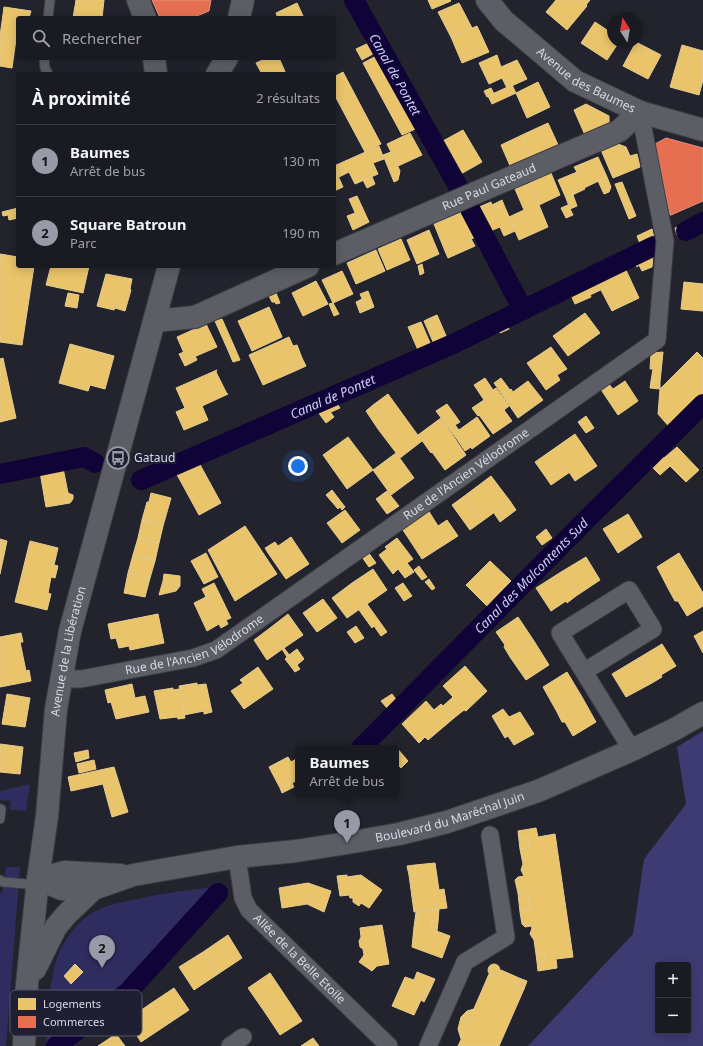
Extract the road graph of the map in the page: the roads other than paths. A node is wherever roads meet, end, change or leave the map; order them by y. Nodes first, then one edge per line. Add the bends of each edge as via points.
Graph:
1 (50, 0) edge
2 (138, 0) edge
3 (243, 0) edge
4 (487, 0) edge
5 (48, 16) edge
6 (144, 16) edge
7 (239, 16) edge
8 (44, 60) edge
9 (154, 60) edge
10 (227, 60) edge
11 (228, 60) edge
12 (47, 72) edge
13 (156, 72) edge
14 (218, 72) edge
15 (228, 72) edge
16 (640, 112) junction
17 (703, 130) edge
18 (336, 253) edge
19 (168, 268) edge
20 (304, 268) edge
21 (154, 321) junction
22 (585, 671) junction
23 (61, 679) junction
24 (703, 713) edge
25 (632, 750) junction
26 (1, 809) dead end
27 (0, 819) edge
28 (490, 835) dead end
29 (237, 856) junction
30 (133, 875) junction
31 (0, 880) edge
32 (38, 882) junction
33 (93, 889) junction
34 (27, 984) junction
35 (27, 990) edge
36 (24, 1036) edge
37 (24, 1046) edge
38 (388, 1046) edge
39 (428, 1046) edge

1 - 5 lane
2 - 6 street
3 - 7 street
4 - 16 street, Avenue des Baumes via 504,21 575,81
8 - 12 lane
9 - 13 street
10 - 14 street
11 - 15 street
16 - 17 street, Avenue des Baumes
16 - 18 street, Rue Paul Gateaud via 619,131
16 - 23 street, Rue de l'Ancien Vélodrome via 665,241 657,340 216,650 193,658 81,679
19 - 21 street, Avenue de la Libération
20 - 21 street via 195,317
21 - 23 street, Avenue de la Libération via 70,631
22 - 22 street via 560,633 630,590 653,629
22 - 25 street
23 - 32 street, Avenue de la Libération
24 - 25 street, Boulevard du Maréchal Juin
25 - 29 street, Boulevard du Maréchal Juin via 538,791 447,822 347,843
26 - 27 lane
28 - 39 street via 506,937 465,962
29 - 30 street, Boulevard du Maréchal Juin
29 - 38 street, Allée de la Belle Etoile via 243,898 249,910
30 - 32 street, Boulevard du Maréchal Juin via 64,872
30 - 33 street, Boulevard du Maréchal Juin
31 - 32 lane
32 - 33 street, Boulevard du Maréchal Juin via 62,889
32 - 34 street, Avenue de la Libération
33 - 34 street, Boulevard du Maréchal Juin via 56,927
34 - 35 street, Avenue de la Libération
36 - 37 street, Avenue de la Libération

